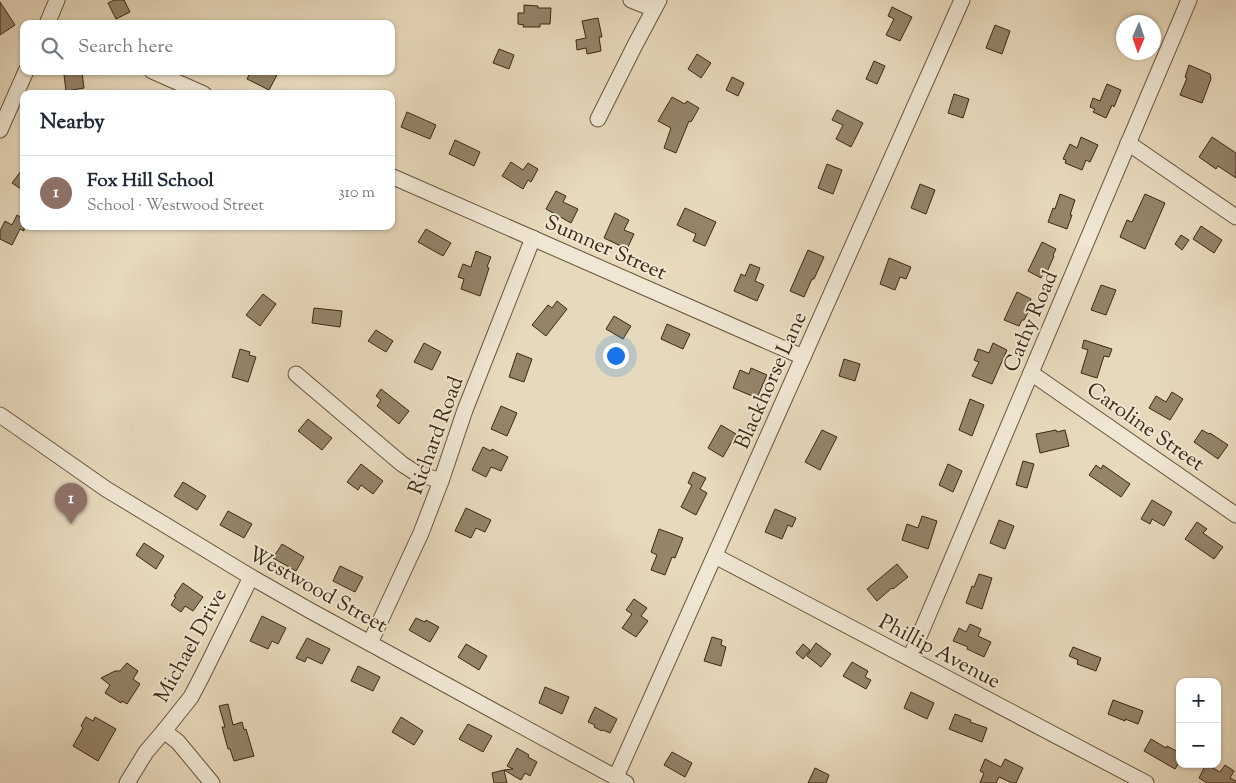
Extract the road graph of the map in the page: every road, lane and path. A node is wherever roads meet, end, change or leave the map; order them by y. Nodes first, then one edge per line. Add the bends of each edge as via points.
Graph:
1 (57, 0) edge
2 (631, 0) edge
3 (962, 0) edge
4 (1189, 0) edge
5 (656, 5) edge
6 (49, 20) edge
7 (24, 75) edge
8 (161, 75) edge
9 (195, 90) edge
10 (598, 119) dead end
11 (0, 130) edge
12 (1128, 143) junction
13 (395, 178) edge
14 (1236, 216) edge
15 (533, 238) junction
16 (803, 357) junction
17 (1031, 373) junction
18 (296, 374) dead end
19 (0, 415) edge
20 (441, 482) junction
21 (1236, 515) edge
22 (715, 556) junction
23 (251, 577) junction
24 (370, 644) junction
25 (910, 658) junction
26 (164, 731) junction
27 (621, 780) edge
28 (127, 783) edge
29 (212, 783) edge
30 (1146, 783) edge

1 - 6 street
2 - 5 street
3 - 16 street, Blackhorse Lane
4 - 12 street, Cathy Road
5 - 10 street
7 - 11 street
8 - 9 street
12 - 14 street
12 - 17 street, Cathy Road
13 - 15 street, Sumner Street
15 - 16 street, Sumner Street
15 - 20 street, Richard Road via 465,410
16 - 22 street, Blackhorse Lane
17 - 21 street, Caroline Street
17 - 25 street, Cathy Road
18 - 20 street via 402,464
19 - 23 street, Westwood Street via 106,489
20 - 24 street, Richard Road via 417,543
22 - 25 street, Phillip Avenue
22 - 27 street, Blackhorse Lane
23 - 24 street, Westwood Street
23 - 26 street, Michael Drive via 191,697
24 - 27 street, Westwood Street
25 - 30 street, Phillip Avenue
26 - 28 street, Michael Drive
26 - 29 street, Michael Drive via 178,742

